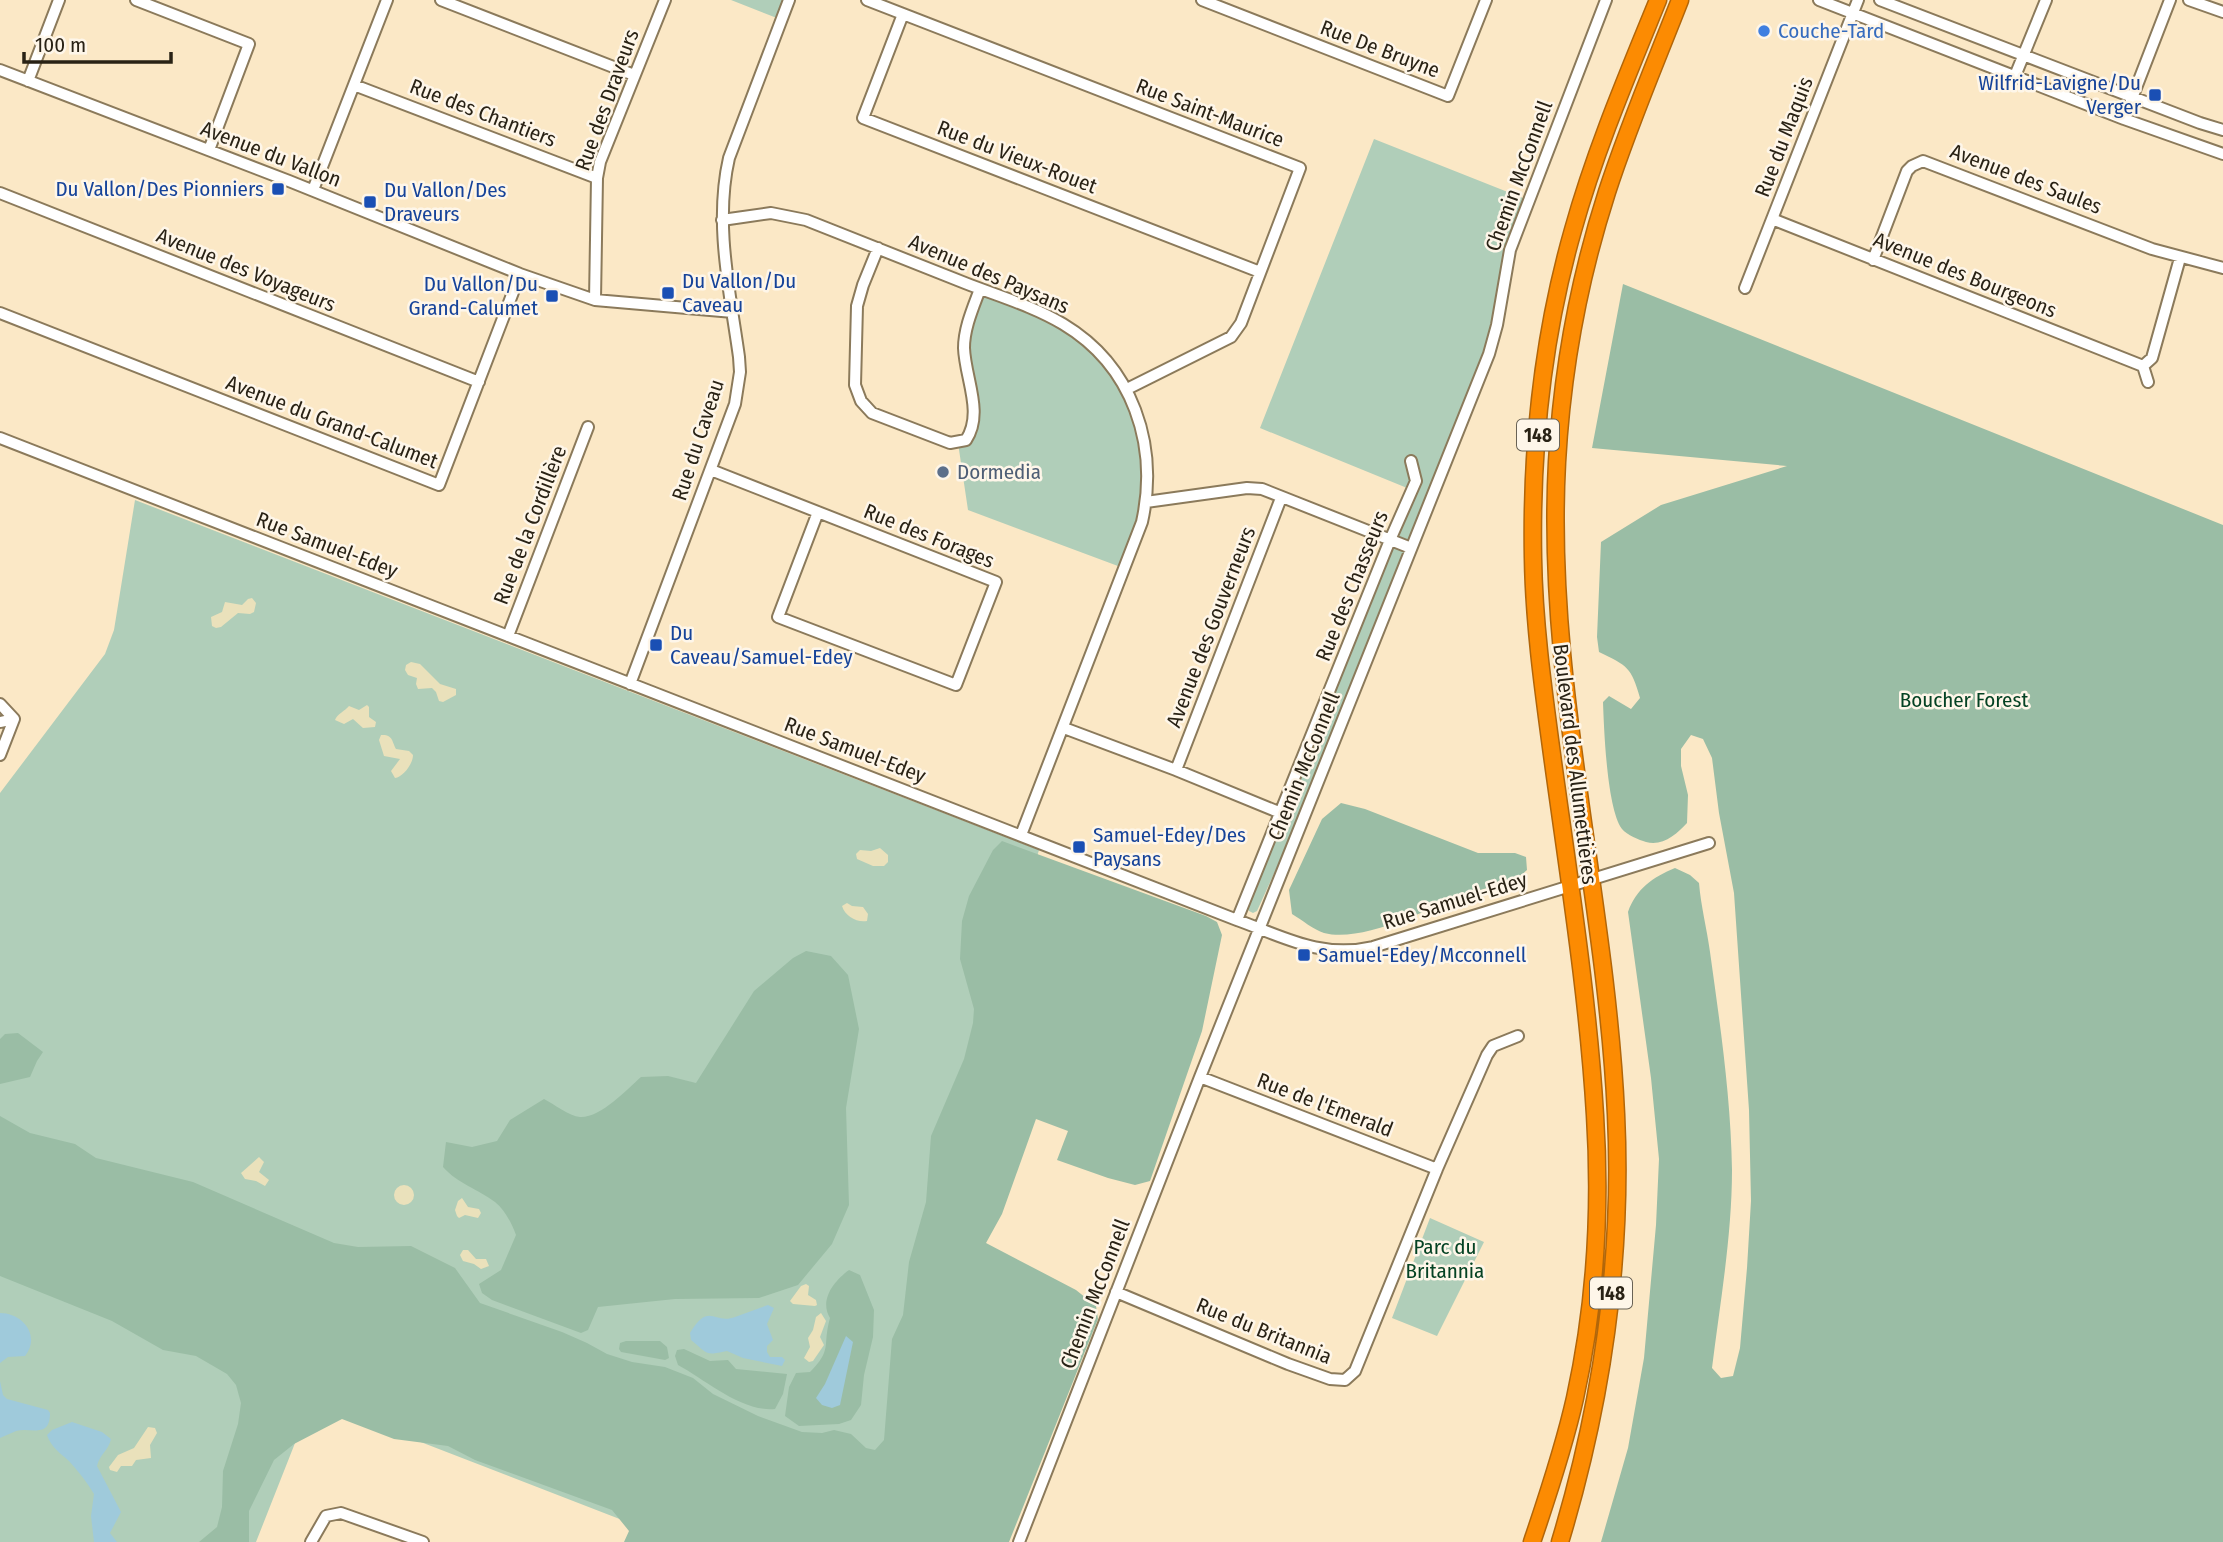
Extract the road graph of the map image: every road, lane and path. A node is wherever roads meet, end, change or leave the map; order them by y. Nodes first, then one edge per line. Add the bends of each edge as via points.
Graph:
1 (60, 0) edge
2 (136, 0) edge
3 (387, 0) edge
4 (441, 0) edge
5 (665, 0) edge
6 (789, 0) edge
7 (867, 0) edge
8 (1202, 0) edge
9 (1486, 0) edge
10 (1606, 0) edge
11 (1658, 0) edge
12 (1680, 0) edge
13 (1819, 0) edge
14 (1858, 0) edge
15 (1880, 0) edge
16 (2046, 0) edge
17 (2170, 0) edge
18 (2189, 0) edge
19 (1853, 12) junction
20 (2223, 12) edge
21 (903, 14) junction
22 (2024, 56) junction
23 (0, 70) edge
24 (634, 75) junction
25 (2015, 76) junction
26 (28, 81) junction
27 (355, 85) junction
28 (2132, 97) junction
29 (2124, 118) junction
30 (2223, 130) edge
31 (209, 150) junction
32 (2223, 154) edge
33 (597, 178) junction
34 (313, 190) junction
35 (0, 193) edge
36 (1772, 219) junction
37 (722, 220) junction
38 (877, 248) junction
39 (2180, 258) junction
40 (1873, 260) junction
41 (2223, 268) edge
42 (1260, 272) junction
43 (520, 274) junction
44 (1745, 288) dead end
45 (980, 289) junction
46 (595, 300) junction
47 (733, 312) junction
48 (0, 313) edge
49 (2143, 366) junction
50 (479, 382) junction
51 (2148, 382) dead end
52 (1127, 388) junction
53 (588, 427) dead end
54 (0, 438) edge
55 (1411, 461) dead end
56 (711, 470) junction
57 (1281, 498) junction
58 (1146, 502) junction
59 (818, 512) junction
60 (1390, 540) junction
61 (1411, 548) junction
62 (508, 636) junction
63 (630, 684) junction
64 (0, 704) edge
65 (14, 719) junction
66 (0, 722) edge
67 (1063, 728) junction
68 (0, 755) edge
69 (1176, 770) junction
70 (1281, 813) junction
71 (1021, 835) junction
72 (1709, 843) dead end
73 (1591, 879) junction
74 (1570, 886) junction
75 (1237, 920) junction
76 (1260, 929) junction
77 (1518, 1036) dead end
78 (1200, 1077) junction
79 (1437, 1169) junction
80 (1116, 1292) junction
81 (311, 1542) edge
82 (423, 1542) edge
83 (1019, 1542) edge
84 (1532, 1542) edge
85 (1560, 1542) edge

1 - 26 street
2 - 31 street via 249,44
3 - 27 street
4 - 24 street
5 - 24 street, Rue des Draveurs
6 - 37 street, Rue du Caveau via 729,158
7 - 21 street, Rue Saint-Maurice
8 - 9 street, Rue De Bruyne via 1448,96
10 - 61 street, Chemin McConnell via 1510,250 1489,354
11 - 74 highway, Boulevard des Allumettières / 148 via 1572,232 1548,346 1541,406 1533,526 1538,632
12 - 73 highway, Boulevard des Allumettières / 148 via 1596,230 1569,348 1561,408 1555,514 1560,642
13 - 19 street
14 - 19 street, Rue du Maquis
15 - 22 street
16 - 22 street
17 - 28 street
18 - 20 street
19 - 25 street
19 - 36 street, Rue du Maquis
21 - 42 street, Rue Saint-Maurice via 1300,168
21 - 42 street, Rue du Vieux-Rouet via 863,118
22 - 25 street
22 - 28 street
23 - 26 street, Avenue du Vallon
24 - 33 street, Rue des Draveurs
25 - 29 street
26 - 31 street, Avenue du Vallon
27 - 33 street, Rue des Chantiers
27 - 34 street
28 - 29 street
28 - 30 street
29 - 32 street
31 - 34 street, Avenue du Vallon
33 - 46 street, Rue des Draveurs
34 - 43 street, Avenue du Vallon
35 - 50 street, Avenue des Voyageurs
36 - 40 street, Avenue des Bourgeons
36 - 44 street, Rue du Maquis
37 - 38 street, Avenue des Paysans via 788,215
37 - 47 street, Rue du Caveau
38 - 45 street, Avenue des Paysans
38 - 45 street via 857,306 855,385 860,401 872,413 950,443 966,440 975,417 964,346
39 - 40 street, Avenue des Saules via 1923,161 1907,171
39 - 41 street, Avenue des Saules
39 - 49 street via 2152,358
40 - 49 street, Avenue des Bourgeons
42 - 52 street, Rue Saint-Maurice via 1231,337
43 - 46 street, Avenue du Vallon
43 - 50 street, Avenue du Grand-Calumet
45 - 52 street, Avenue des Paysans via 1037,310 1079,334
46 - 47 street, Avenue du Vallon
47 - 56 street, Rue du Caveau via 740,357 738,389
48 - 50 street, Avenue du Grand-Calumet via 439,485
49 - 51 street
52 - 58 street, Avenue des Paysans via 1143,436
53 - 62 street, Rue de la Cordillère
54 - 62 street, Rue Samuel-Edey
55 - 60 street, Rue des Chasseurs via 1416,481
56 - 59 street, Rue des Forages
56 - 63 street, Rue du Caveau
57 - 58 street via 1247,488
57 - 60 street
57 - 69 street, Avenue des Gouverneurs
58 - 67 street, Avenue des Paysans via 1126,569
59 - 59 street, Rue des Forages via 996,582 956,684 778,617
60 - 61 street
60 - 70 street, Rue des Chasseurs
61 - 76 street, Chemin McConnell
62 - 63 street, Rue Samuel-Edey
63 - 71 street, Rue Samuel-Edey
64 - 65 street
65 - 66 street
65 - 68 street
67 - 69 street
67 - 71 street, Avenue des Paysans
69 - 70 street
70 - 75 street, Rue des Chasseurs
71 - 75 street, Rue Samuel-Edey
72 - 73 street, Rue Samuel-Edey
73 - 74 street, Rue Samuel-Edey
73 - 85 highway, Boulevard des Allumettières / 148 via 1616,1112 1615,1224 1612,1288 1597,1395
74 - 76 street, Rue Samuel-Edey via 1345,952 1319,949
74 - 84 highway, Boulevard des Allumettières / 148 via 1595,1118 1596,1225 1576,1394
75 - 76 street, Rue Samuel-Edey
76 - 78 street, Chemin McConnell
77 - 79 street, Rue du Britannia via 1493,1046 1487,1055
78 - 79 street, Rue de l'Emerald
78 - 80 street, Chemin McConnell
79 - 80 street, Rue du Britannia via 1355,1371 1345,1380 1288,1364
80 - 83 street, Chemin McConnell
81 - 82 street via 326,1516 341,1513

